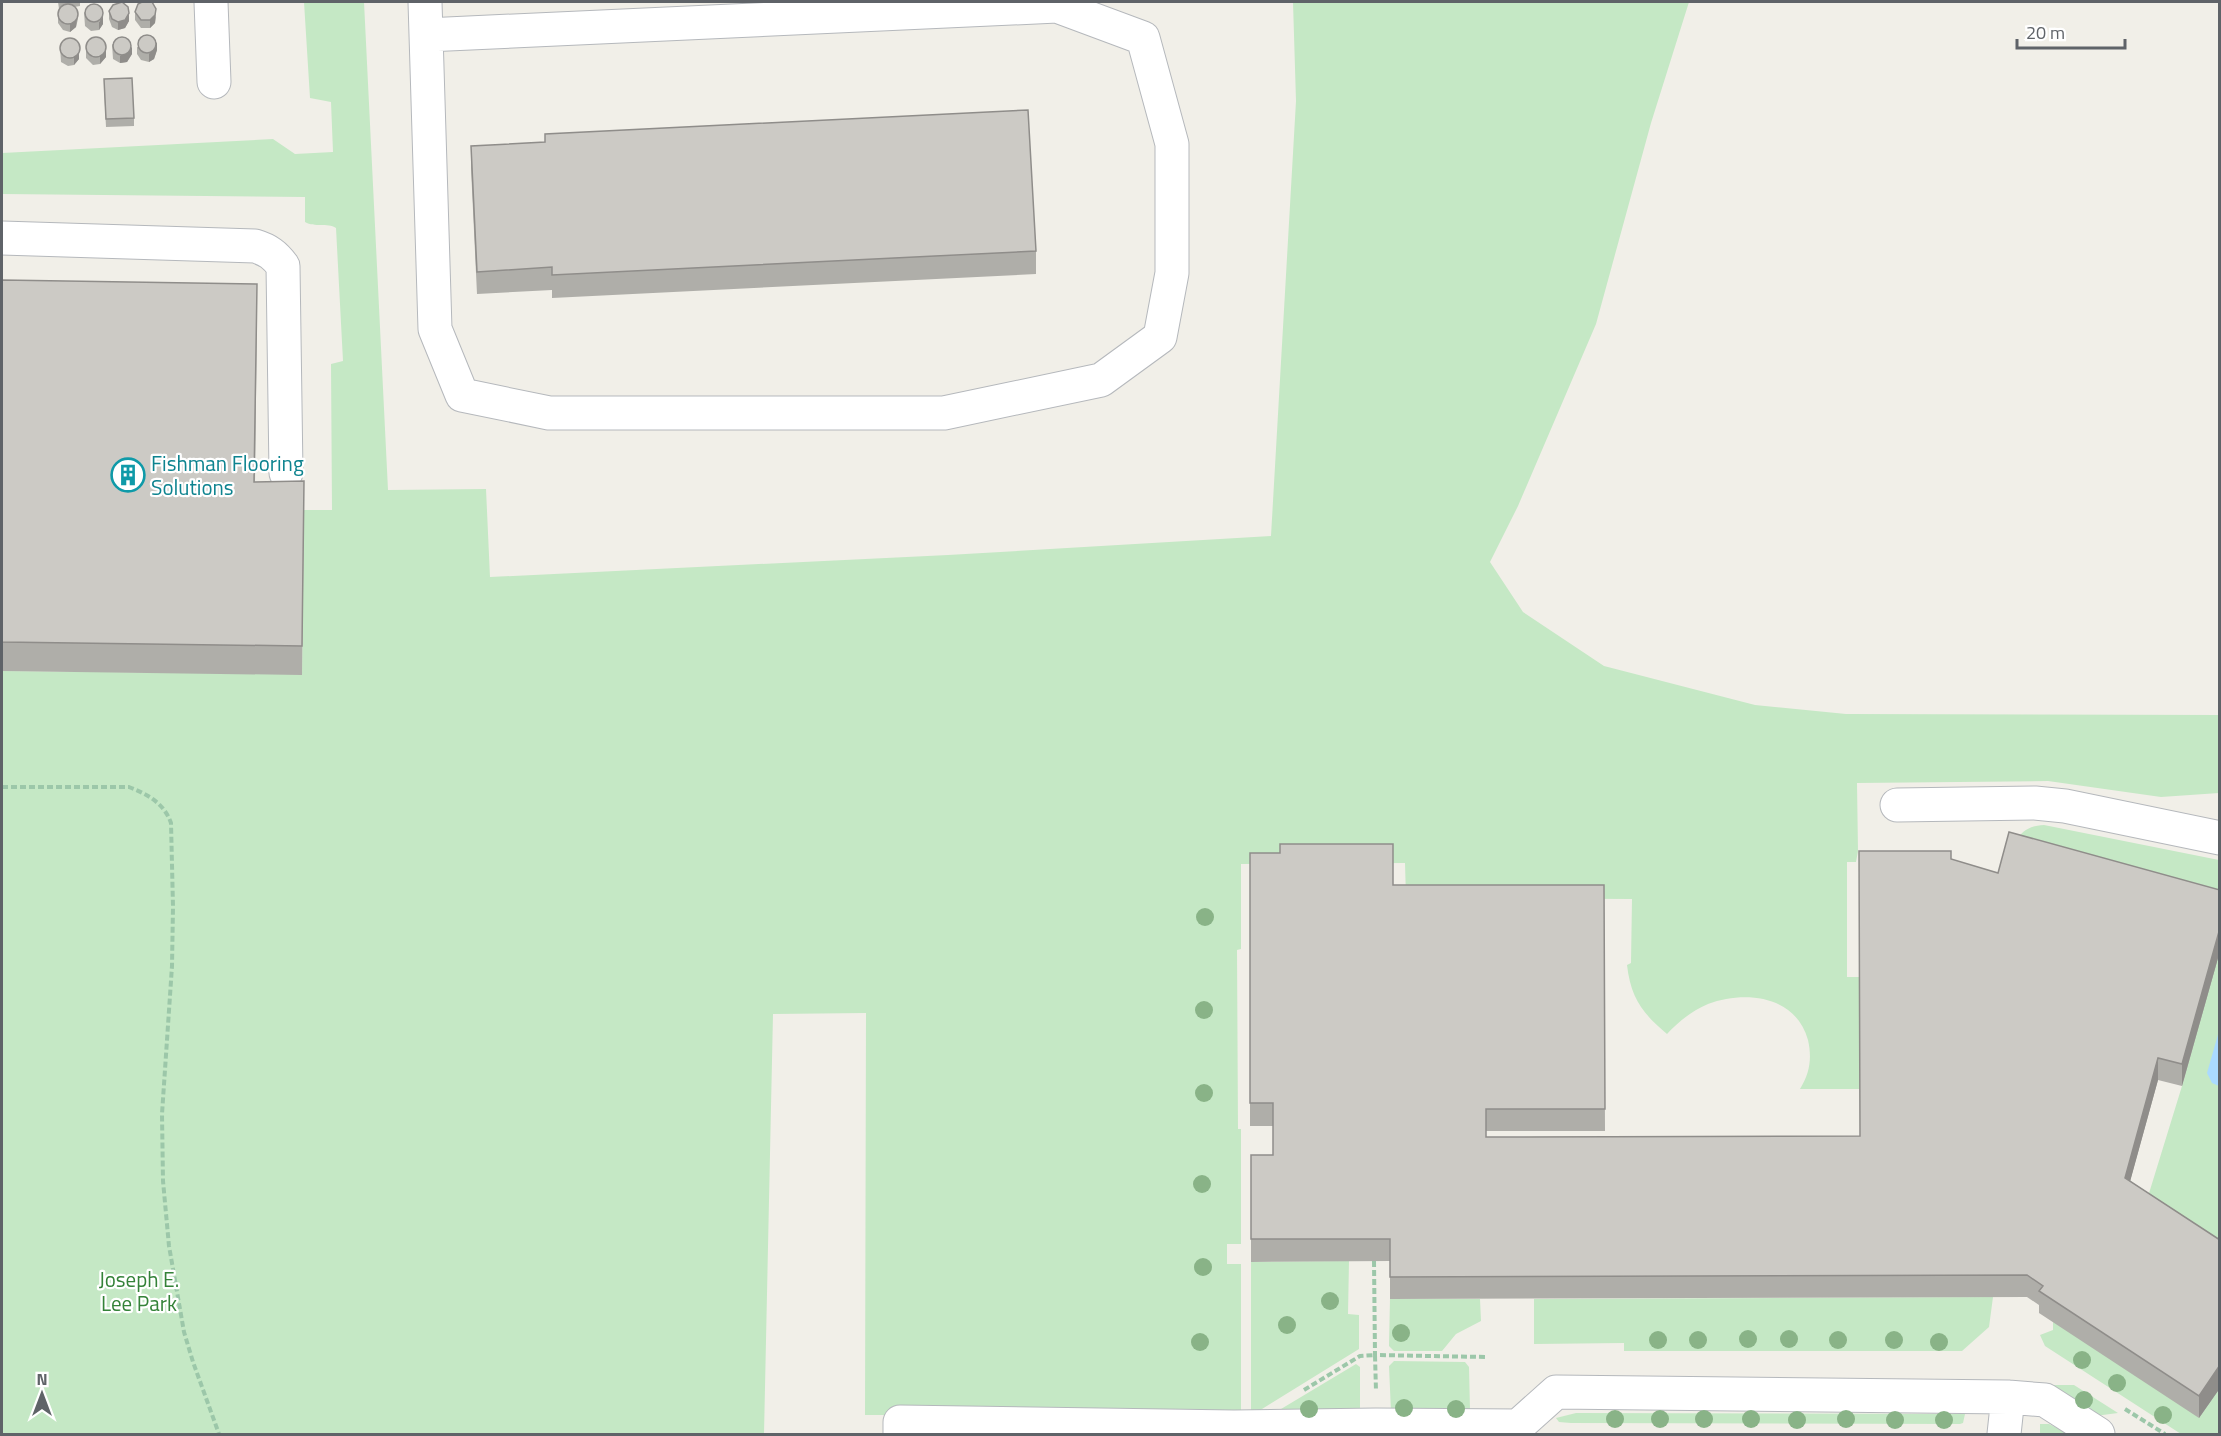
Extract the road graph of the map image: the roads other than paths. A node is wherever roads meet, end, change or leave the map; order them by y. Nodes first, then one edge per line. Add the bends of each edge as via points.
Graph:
1 (211, 2) edge
2 (425, 2) edge
3 (426, 35) junction
4 (214, 82) dead end
5 (2, 238) edge
6 (286, 473) dead end
7 (1897, 805) dead end
8 (2220, 838) edge
9 (2008, 1397) junction
10 (1517, 1430) edge
11 (900, 1434) edge
12 (2004, 1434) edge
13 (2098, 1434) edge

1 - 4 lane
2 - 3 lane
3 - 3 lane via 435,329 462,395 549,413 944,413 1101,380 1160,337 1172,273 1172,144 1143,38 1057,6
5 - 6 lane via 255,246 276,256 283,266
7 - 8 lane via 2065,806
9 - 10 lane via 1556,1392
9 - 12 lane
9 - 13 lane via 2045,1400
10 - 11 lane via 1365,1425 900,1422

